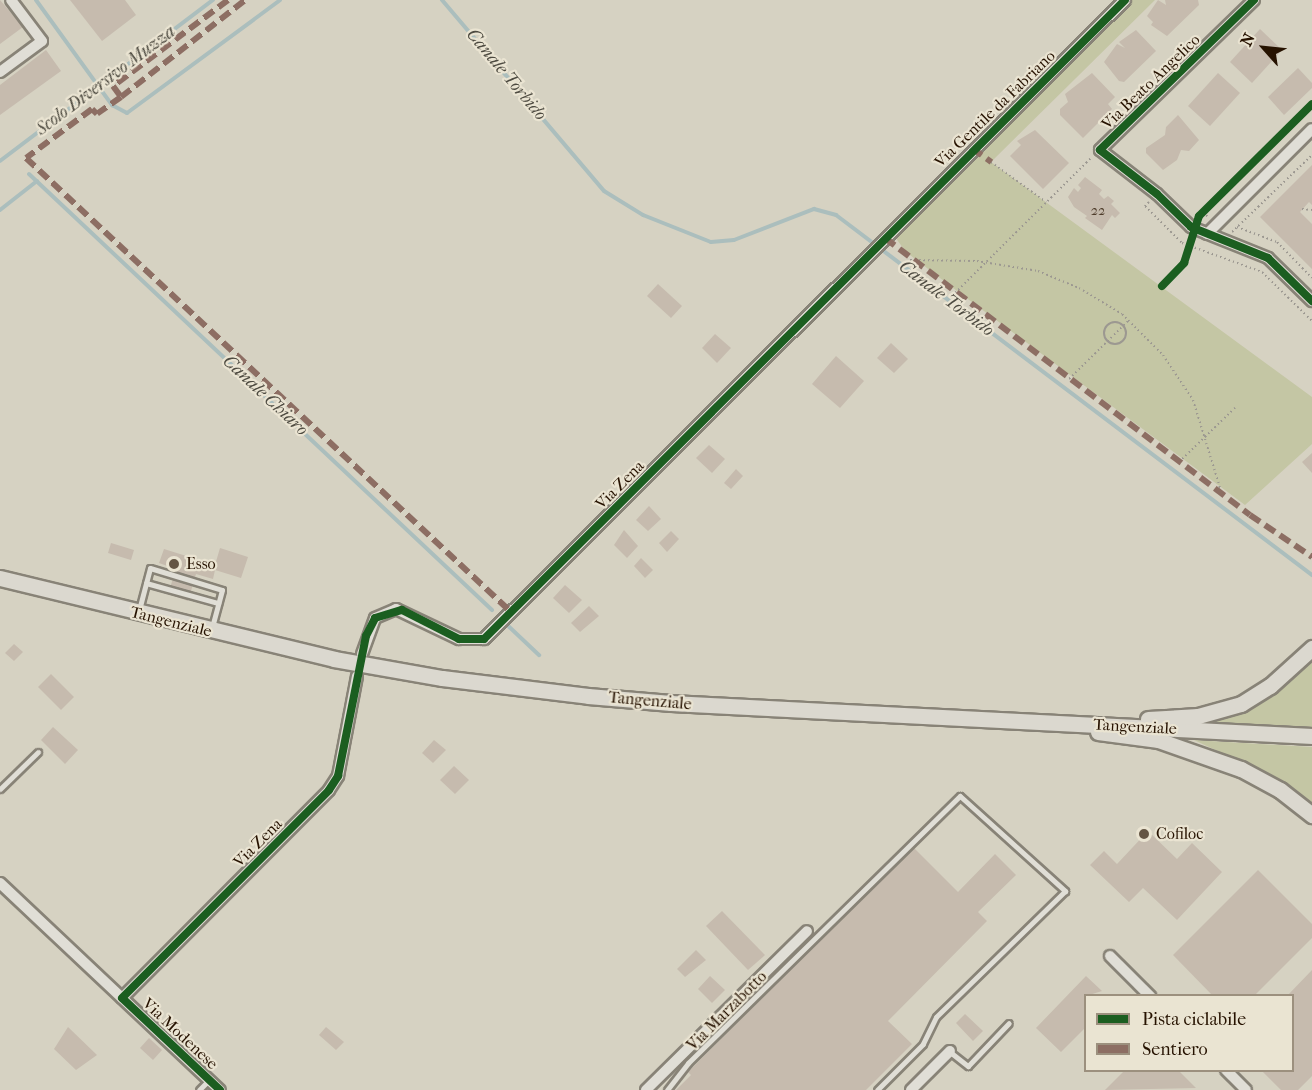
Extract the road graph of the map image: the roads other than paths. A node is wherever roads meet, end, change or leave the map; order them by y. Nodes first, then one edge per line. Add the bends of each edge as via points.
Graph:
1 (11, 0) edge
2 (1125, 0) edge
3 (1254, 0) edge
4 (0, 72) edge
5 (1312, 129) edge
6 (1207, 234) junction
7 (885, 238) joint
8 (1312, 301) edge
9 (0, 578) edge
10 (146, 583) junction
11 (218, 603) junction
12 (138, 614) junction
13 (211, 632) junction
14 (1312, 648) edge
15 (362, 654) dead end
16 (357, 676) dead end
17 (1066, 723) junction
18 (1312, 736) edge
19 (38, 752) dead end
20 (0, 789) edge
21 (1312, 815) edge
22 (0, 883) edge
23 (807, 931) dead end
24 (1110, 956) dead end
25 (1148, 994) edge
26 (122, 998) junction
27 (1009, 1023) dead end
28 (950, 1051) joint
29 (1227, 1072) edge
30 (209, 1080) junction
31 (199, 1090) edge
32 (220, 1090) edge
33 (646, 1090) edge
34 (667, 1090) edge
35 (877, 1090) edge
36 (911, 1090) edge
37 (1246, 1090) edge

1 - 4 street via 42,40
2 - 7 street, Via Gentile da Fabriano
3 - 6 street, Via Beato Angelico via 1100,150 1195,229
5 - 6 street
6 - 8 street, Via Beato Angelico via 1268,258
7 - 15 street, Via Zena via 484,639 459,639 396,609 375,618
9 - 12 main road, Tangenziale
10 - 11 lane
10 - 11 lane via 150,568 222,590
10 - 12 lane
11 - 13 lane
12 - 13 main road, Tangenziale
13 - 17 main road, Tangenziale via 390,669 588,696
14 - 17 main road via 1270,686 1224,711 1198,716
16 - 26 street, Via Zena via 338,776 329,790
17 - 18 main road, Tangenziale
17 - 21 main road via 1193,750 1263,780
19 - 20 lane
22 - 26 street, Via Modenese
23 - 33 street, Via Marzabotto
24 - 25 street
26 - 30 street, Via Modenese
27 - 28 lane via 968,1066
28 - 36 street
29 - 37 street
30 - 31 lane
30 - 32 street, Via Modenese
34 - 35 lane via 688,1063 960,796 1065,891 936,1017 922,1044

